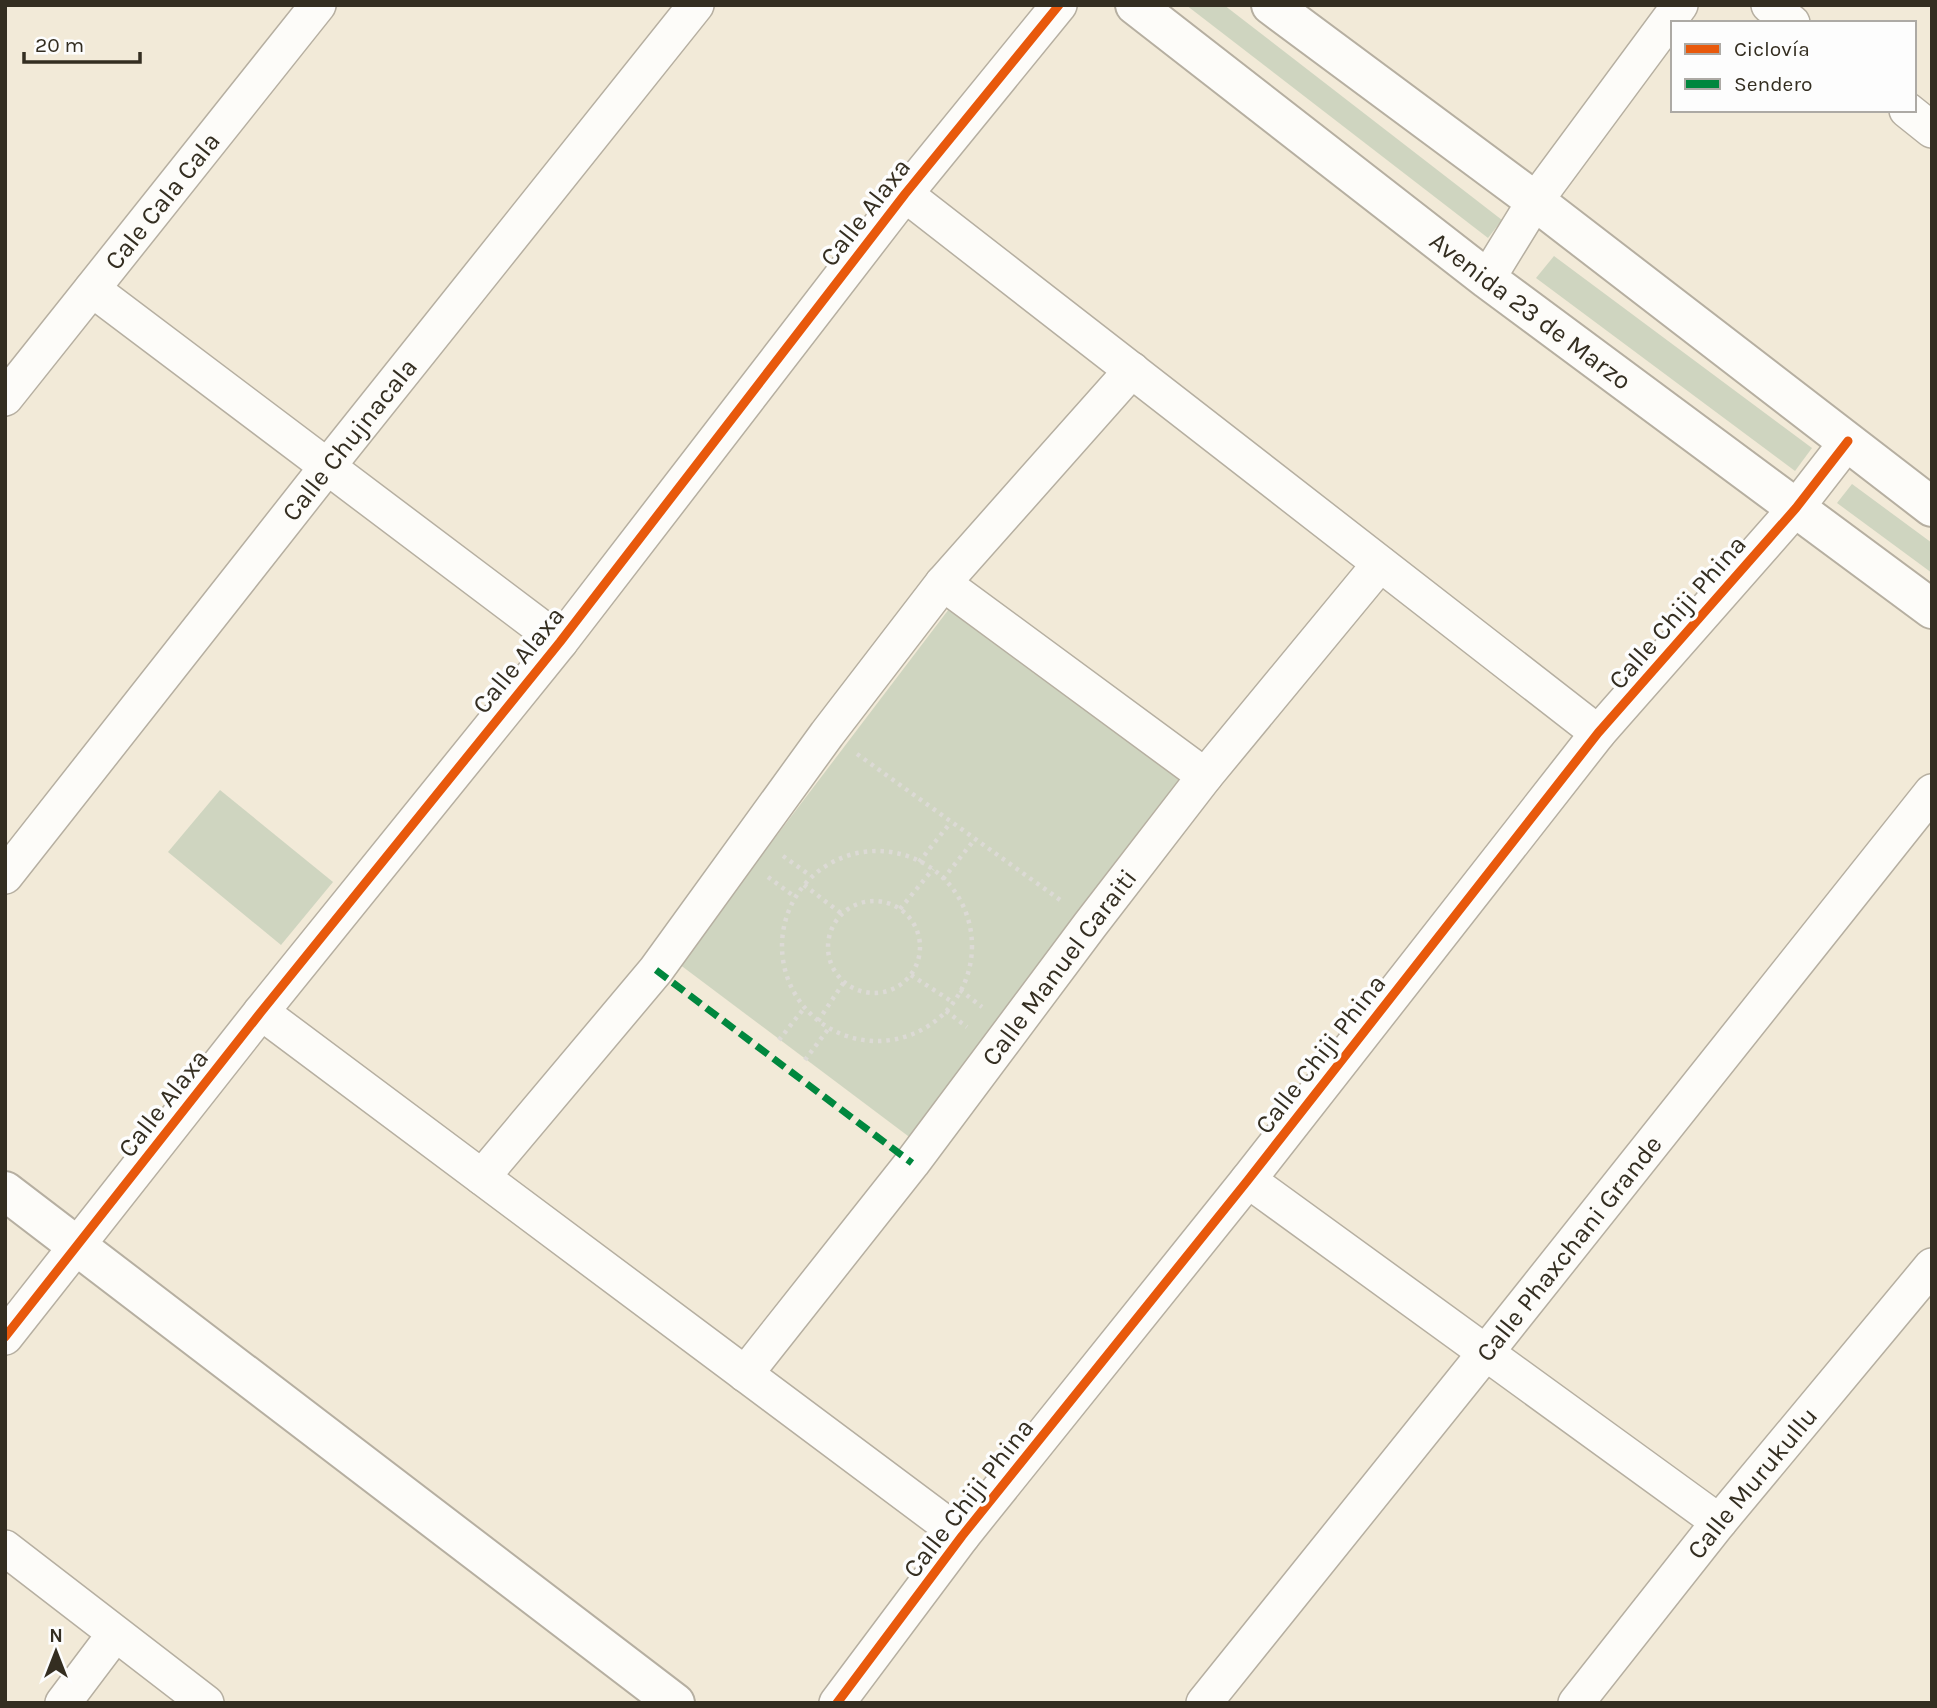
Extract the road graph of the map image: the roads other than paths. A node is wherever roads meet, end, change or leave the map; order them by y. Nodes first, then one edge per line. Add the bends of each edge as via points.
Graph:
1 (318, 5) edge
2 (696, 5) edge
3 (1059, 5) edge
4 (1135, 5) edge
5 (1270, 5) edge
6 (1680, 5) edge
7 (1769, 5) edge
8 (1789, 21) edge
9 (1910, 112) edge
10 (1932, 130) edge
11 (905, 194) junction
12 (1535, 201) junction
13 (1487, 279) junction
14 (92, 289) junction
15 (1132, 370) junction
16 (5, 398) edge
17 (1848, 441) junction
18 (327, 467) junction
19 (1796, 508) junction
20 (1932, 508) edge
21 (1380, 564) junction
22 (943, 583) junction
23 (1932, 609) edge
24 (560, 642) junction
25 (1598, 733) junction
26 (1205, 776) junction
27 (1932, 792) edge
28 (5, 876) edge
29 (261, 1012) junction
30 (482, 1177) junction
31 (1248, 1180) junction
32 (5, 1191) edge
33 (78, 1246) junction
34 (1932, 1266) edge
35 (5, 1337) edge
36 (1487, 1351) junction
37 (746, 1374) junction
38 (1719, 1522) junction
39 (962, 1536) junction
40 (5, 1548) edge
41 (115, 1634) junction
42 (63, 1703) edge
43 (206, 1703) edge
44 (675, 1703) edge
45 (837, 1703) edge
46 (1204, 1703) edge
47 (1576, 1703) edge

1 - 14 street, Cale Cala Cala
2 - 18 street, Calle Chujnacala
3 - 11 street, Calle Alaxa
4 - 13 street, Avenida 23 de Marzo
5 - 12 street
6 - 12 street
7 - 8 street
9 - 10 street
11 - 15 street
11 - 24 street, Calle Alaxa
12 - 13 street
12 - 17 street
13 - 19 street, Avenida 23 de Marzo
14 - 16 street, Cale Cala Cala
14 - 18 street
15 - 21 street
15 - 22 street
17 - 19 street, Calle Chiji Phina
17 - 20 street
18 - 24 street
18 - 28 street, Calle Chujnacala
19 - 23 street, Avenida 23 de Marzo
19 - 25 street, Calle Chiji Phina
21 - 25 street
21 - 26 street, Calle Manuel Caraiti
22 - 26 street
22 - 30 street via 656,970
24 - 29 street, Calle Alaxa
25 - 31 street, Calle Chiji Phina
26 - 37 street, Calle Manuel Caraiti
27 - 36 street, Calle Phaxchani Grande
29 - 30 street
29 - 33 street, Calle Alaxa
30 - 37 street
31 - 36 street
31 - 39 street, Calle Chiji Phina
32 - 33 street
33 - 35 street, Calle Alaxa
33 - 44 street
34 - 38 street, Calle Murukullu
36 - 38 street
36 - 46 street, Calle Phaxchani Grande
37 - 39 street
38 - 47 street, Calle Murukullu
39 - 45 street, Calle Chiji Phina
40 - 41 street
41 - 42 street
41 - 43 street

